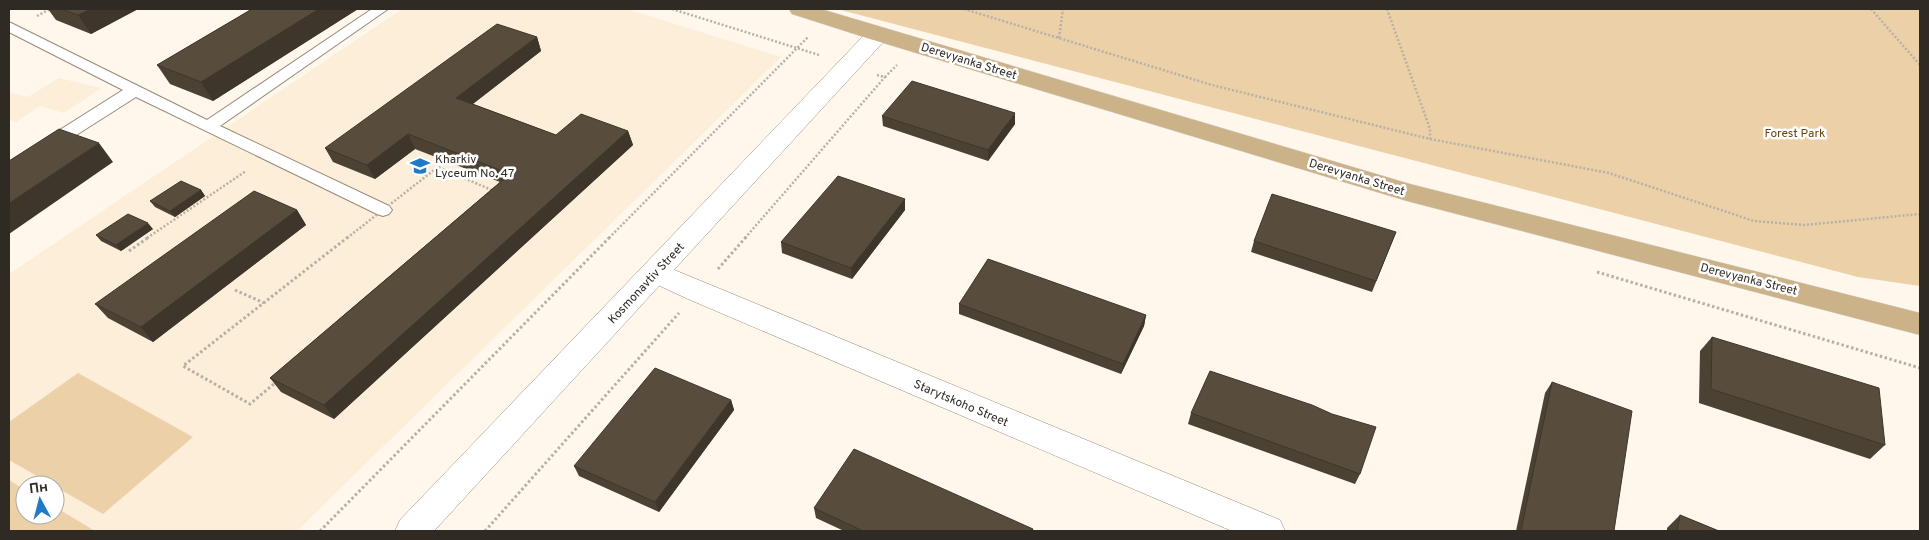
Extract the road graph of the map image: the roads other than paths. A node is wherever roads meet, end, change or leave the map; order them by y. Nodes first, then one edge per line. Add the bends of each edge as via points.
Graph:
1 (381, 9) edge
2 (800, 9) edge
3 (9, 26) edge
4 (878, 34) junction
5 (135, 90) junction
6 (208, 127) junction
7 (9, 170) edge
8 (383, 210) road end
9 (655, 272) junction
10 (1920, 324) edge
11 (412, 531) edge
12 (1268, 531) edge

1 - 6 lane
2 - 4 main road, Derevyanka Street
3 - 5 lane
4 - 9 street, Kosmonavtiv Street
4 - 10 main road, Derevyanka Street via 1407,192
5 - 6 lane
5 - 7 lane
6 - 8 lane
9 - 11 street, Kosmonavtiv Street
9 - 12 street, Starytskoho Street

